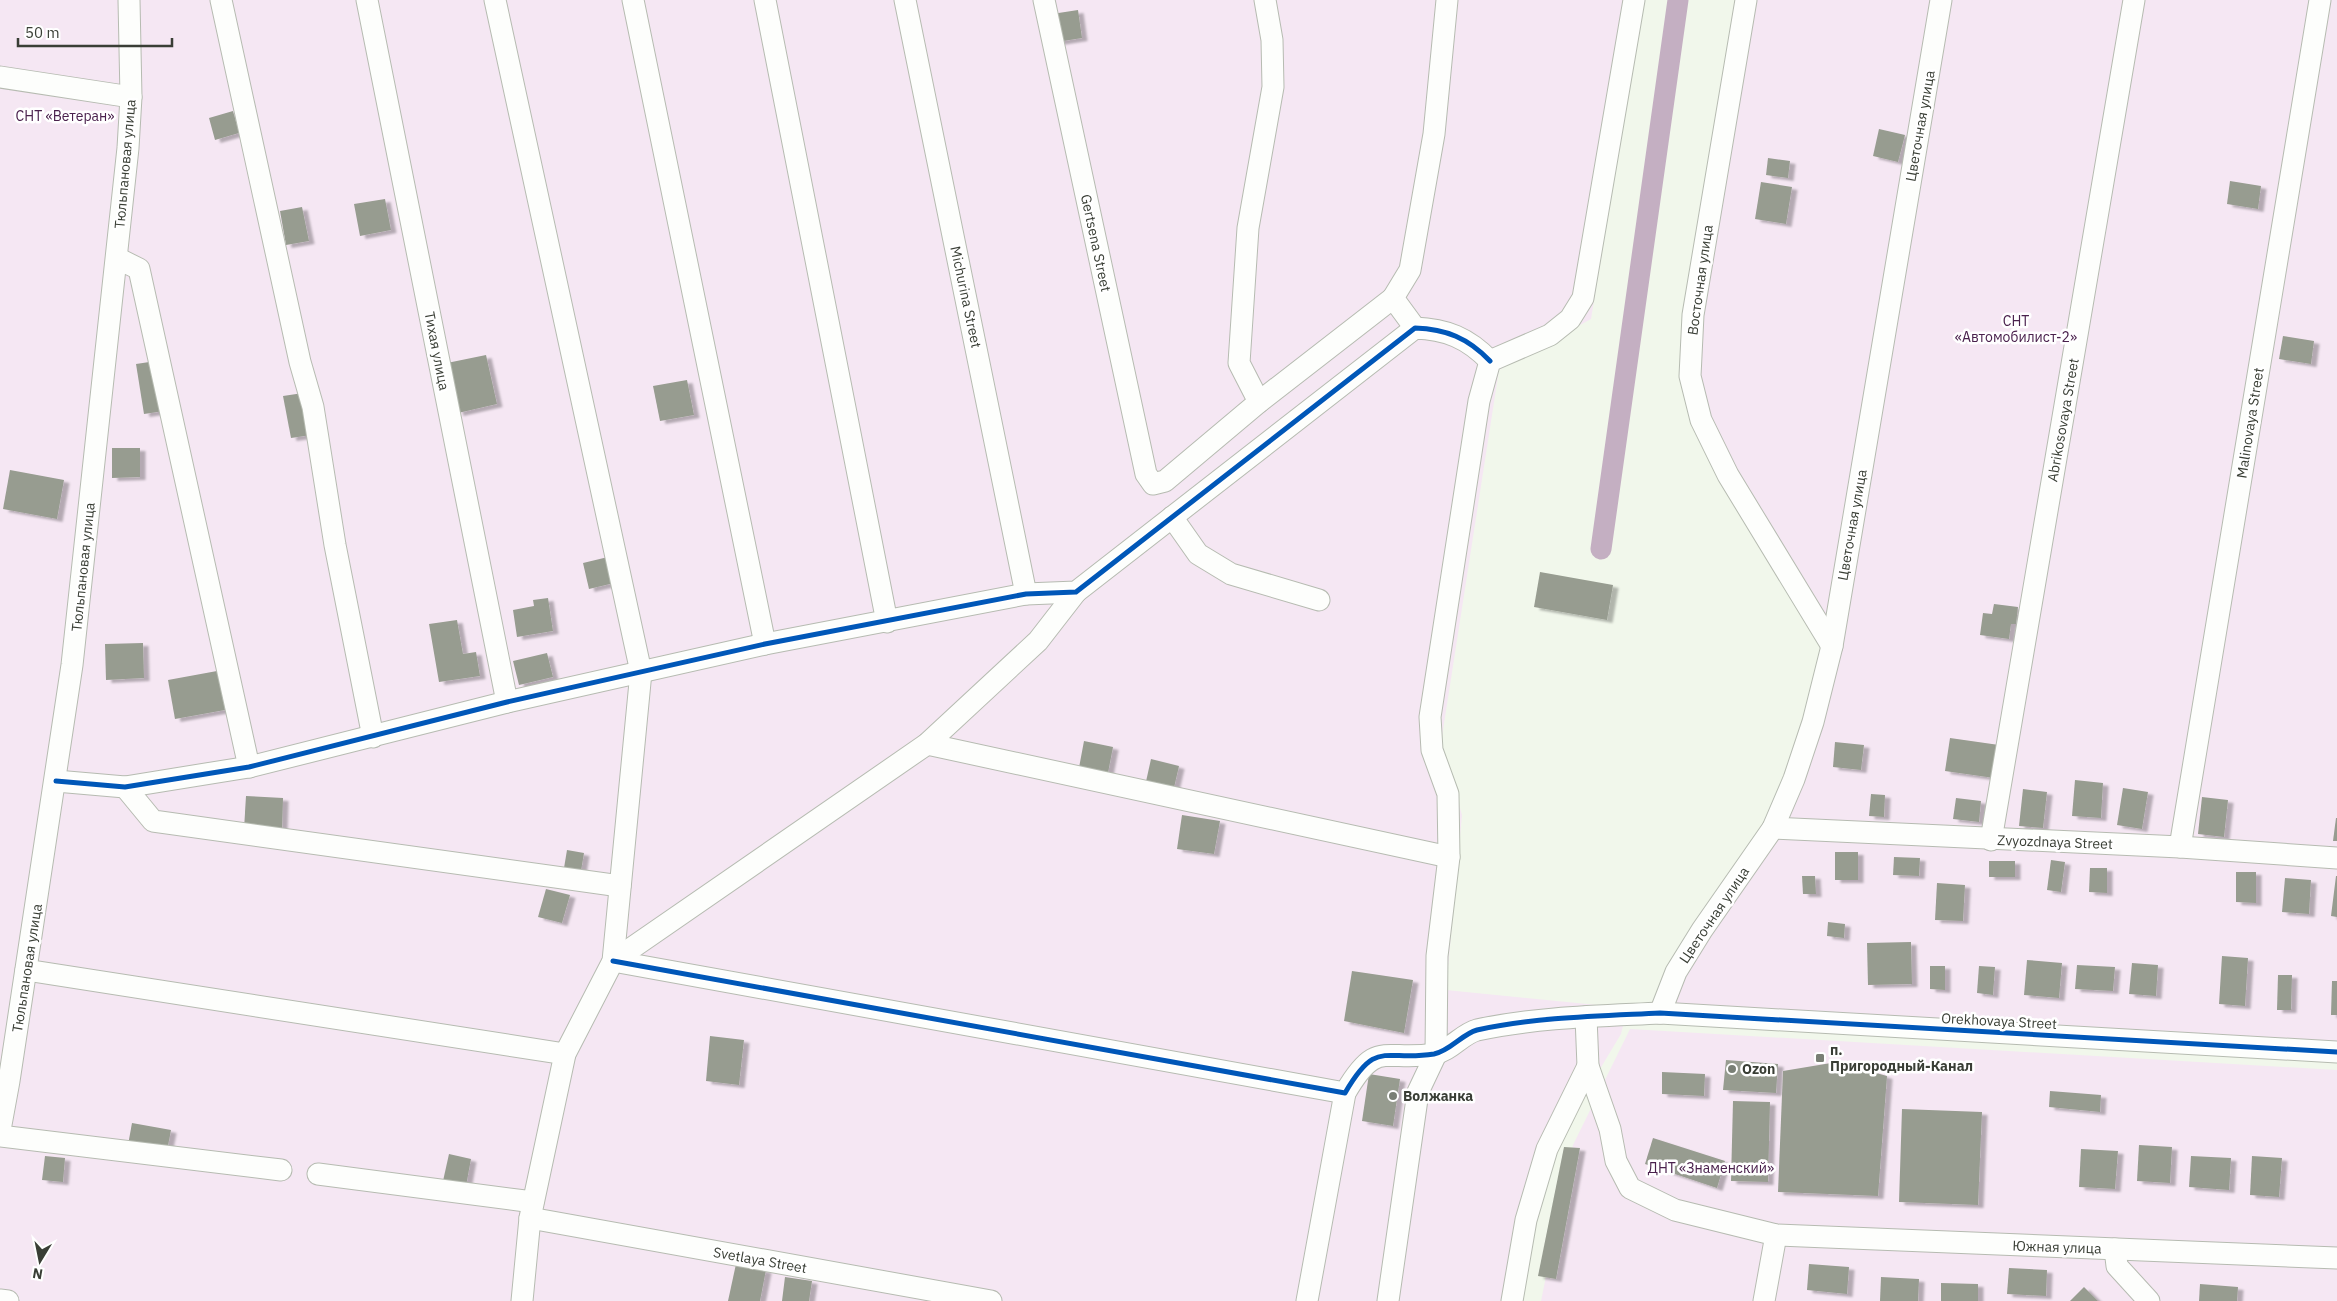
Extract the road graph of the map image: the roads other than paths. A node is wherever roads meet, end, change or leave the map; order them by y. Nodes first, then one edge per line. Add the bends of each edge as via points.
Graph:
1 (129, 0) edge
2 (221, 0) edge
3 (367, 0) edge
4 (495, 0) edge
5 (633, 0) edge
6 (765, 0) edge
7 (905, 0) edge
8 (1044, 0) edge
9 (1265, 0) edge
10 (1447, 0) edge
11 (1634, 0) edge
12 (1746, 0) edge
13 (1941, 0) edge
14 (2134, 0) edge
15 (2320, 0) edge
16 (0, 76) edge
17 (130, 97) junction
18 (116, 258) junction
19 (1393, 298) junction
20 (1415, 328) junction
21 (1490, 361) junction
22 (1259, 402) junction
23 (1172, 517) junction
24 (1076, 592) junction
25 (1026, 594) junction
26 (1319, 600) dead end
27 (887, 622) junction
28 (765, 644) junction
29 (1832, 646) junction
30 (641, 672) junction
31 (507, 702) junction
32 (373, 737) junction
33 (927, 744) junction
34 (249, 767) junction
35 (56, 781) junction
36 (125, 787) junction
37 (1773, 828) junction
38 (1991, 840) junction
39 (2180, 847) junction
40 (1449, 857) junction
41 (2337, 858) edge
42 (620, 886) junction
43 (613, 961) junction
44 (26, 970) junction
45 (1660, 1013) junction
46 (1586, 1017) junction
47 (2337, 1052) edge
48 (566, 1054) junction
49 (1436, 1054) junction
50 (1588, 1066) junction
51 (1345, 1093) junction
52 (0, 1130) edge
53 (0, 1136) edge
54 (281, 1170) dead end
55 (318, 1174) dead end
56 (531, 1210) junction
57 (1776, 1236) junction
58 (2115, 1249) junction
59 (2337, 1258) edge
60 (0, 1300) edge
61 (8, 1301) edge
62 (522, 1301) edge
63 (991, 1301) edge
64 (1307, 1301) edge
65 (1388, 1301) edge
66 (1512, 1301) edge
67 (1764, 1301) edge
68 (2149, 1301) edge

1 - 17 street, Тюльпановая улица
2 - 32 street via 312,407 335,546
3 - 31 street, Тихая улица
4 - 30 street
5 - 28 street
6 - 27 street
7 - 25 street, Michurina Street
8 - 22 street, Gertsena Street via 1146,474 1154,484 1165,481
9 - 22 street via 1272,40 1273,87 1248,228 1239,363
10 - 19 street via 1434,134 1410,270
11 - 21 street via 1583,298 1570,319 1550,335
12 - 29 street, Восточная улица via 1693,315 1690,376 1701,420 1728,475
13 - 29 street, Цветочная улица
14 - 38 street, Abrikosovaya Street
15 - 39 street, Malinovaya Street
16 - 17 street
17 - 18 street, Тюльпановая улица
18 - 34 street via 139,269
18 - 35 street, Тюльпановая улица via 72,665
19 - 20 street
19 - 22 street
20 - 21 street via 1438,328 1476,346
20 - 23 street
21 - 40 street via 1479,401 1430,717 1432,750 1448,794
23 - 24 street
23 - 26 street via 1198,554 1231,574
24 - 25 street
24 - 33 street via 1038,641
25 - 27 street
27 - 28 street
28 - 30 street
29 - 37 street, Цветочная улица via 1814,722
30 - 31 street
30 - 42 street
31 - 32 street
32 - 34 street
33 - 40 street
33 - 43 street
34 - 36 street
35 - 36 street
35 - 44 street, Тюльпановая улица
36 - 42 street via 153,821
37 - 38 street, Zvyozdnaya Street
37 - 45 street, Цветочная улица via 1676,972
38 - 39 street, Zvyozdnaya Street
39 - 41 street, Zvyozdnaya Street
40 - 49 street via 1438,956
42 - 43 street
43 - 48 street
43 - 51 street
44 - 48 street
44 - 52 street, Тюльпановая улица
45 - 46 street, Orekhovaya Street
45 - 47 street, Orekhovaya Street
46 - 49 street, Orekhovaya Street via 1475,1031
46 - 50 street
48 - 56 street
49 - 51 street via 1378,1055 1358,1071
49 - 65 street via 1418,1092
50 - 57 street, Южная улица via 1610,1129 1616,1161 1630,1188 1674,1210
50 - 66 street via 1547,1149 1526,1220
51 - 64 street
53 - 54 street
55 - 56 street, Svetlaya Street
56 - 62 street
56 - 63 street, Svetlaya Street
57 - 58 street, Южная улица
57 - 67 street
58 - 59 street, Южная улица
58 - 68 street via 2117,1266
60 - 61 street

